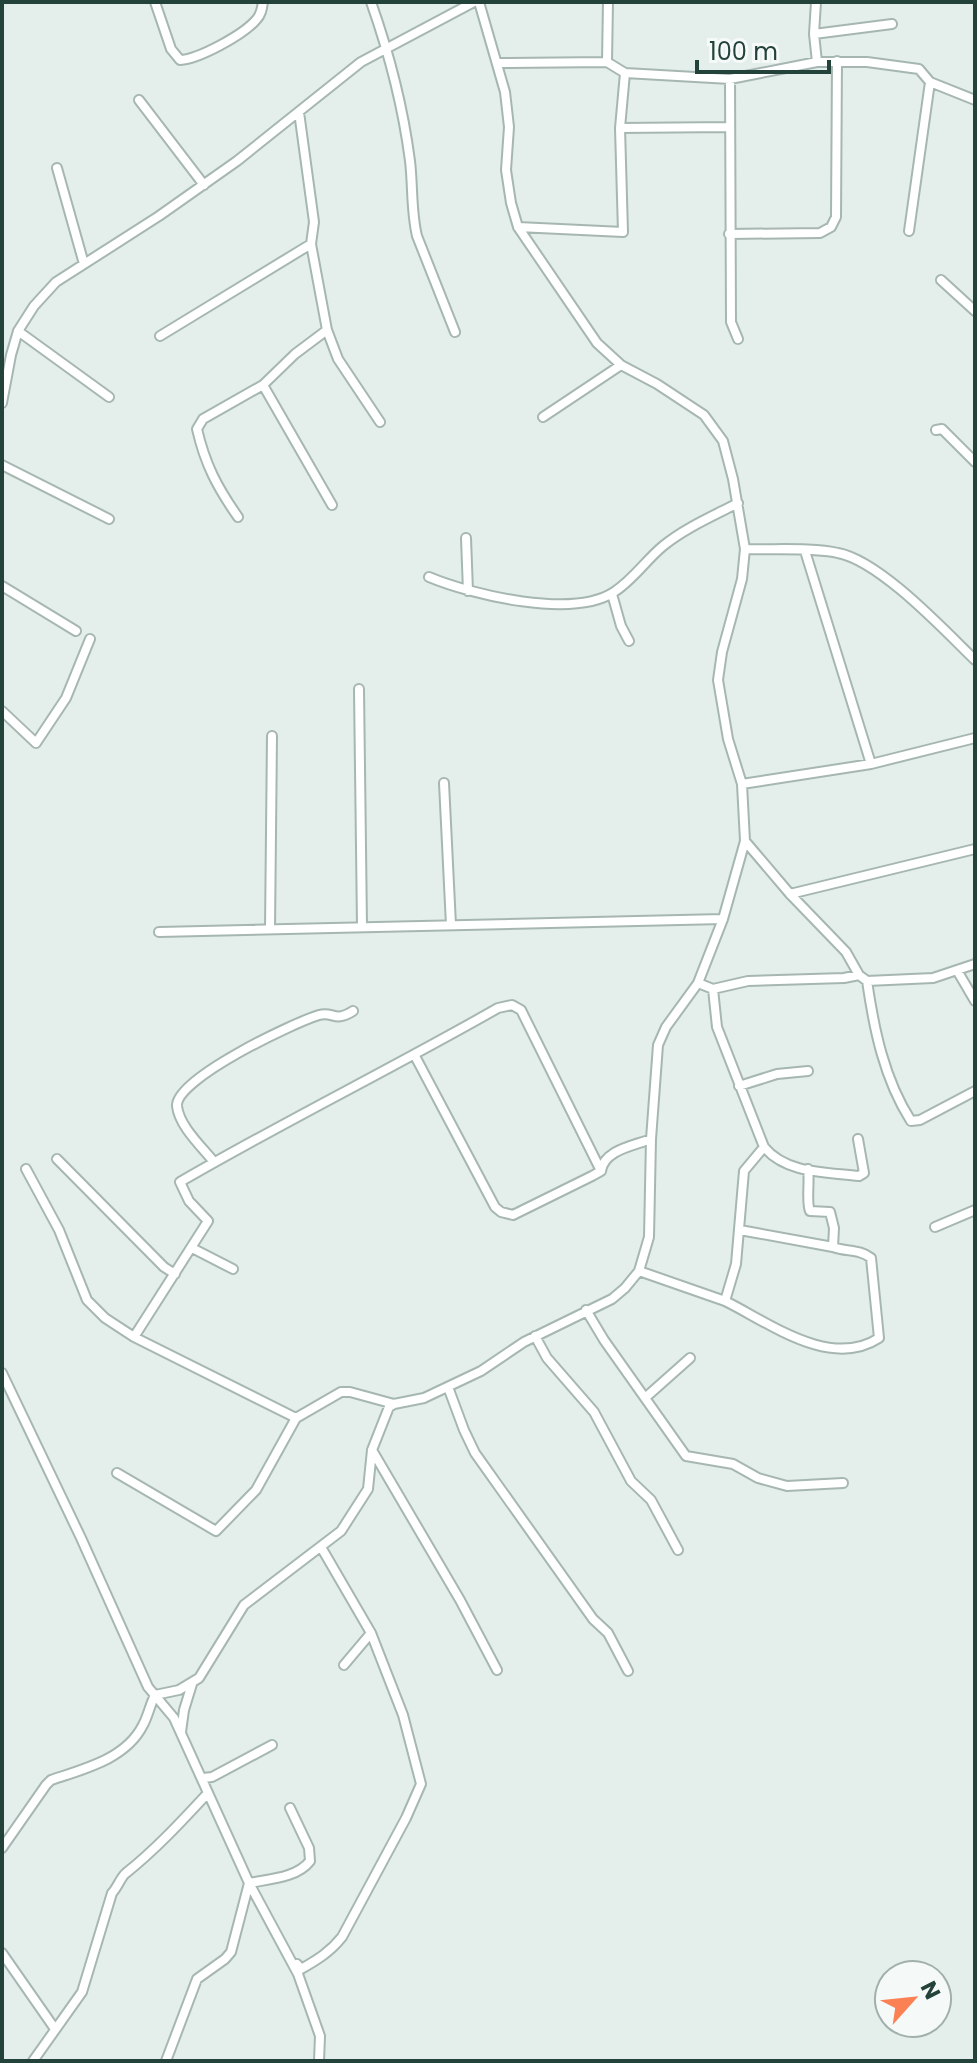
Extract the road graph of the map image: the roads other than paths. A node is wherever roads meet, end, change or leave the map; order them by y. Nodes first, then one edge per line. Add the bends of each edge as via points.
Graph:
1 (155, 2) edge
2 (263, 2) edge
3 (371, 2) edge
4 (476, 2) edge
5 (608, 2) edge
6 (816, 2) edge
7 (892, 24) dead end
8 (814, 34) junction
9 (387, 46) junction
10 (837, 61) junction
11 (607, 62) junction
12 (817, 62) junction
13 (499, 63) junction
14 (625, 73) junction
15 (730, 79) junction
16 (930, 82) junction
17 (139, 100) dead end
18 (975, 100) edge
19 (299, 112) junction
20 (730, 127) junction
21 (620, 128) junction
22 (57, 168) dead end
23 (204, 185) junction
24 (518, 227) junction
25 (909, 231) dead end
26 (729, 234) junction
27 (311, 244) junction
28 (84, 264) junction
29 (941, 280) dead end
30 (975, 311) edge
31 (327, 330) junction
32 (18, 331) junction
33 (455, 332) dead end
34 (160, 336) dead end
35 (738, 339) dead end
36 (621, 365) junction
37 (263, 385) junction
38 (109, 397) dead end
39 (2, 403) edge
40 (543, 417) dead end
41 (380, 422) dead end
42 (936, 430) dead end
43 (975, 462) edge
44 (2, 465) edge
45 (738, 503) junction
46 (332, 505) dead end
47 (238, 517) dead end
48 (109, 519) dead end
49 (466, 538) dead end
50 (745, 549) junction
51 (805, 551) junction
52 (429, 577) dead end
53 (2, 586) edge
54 (468, 591) junction
55 (612, 594) junction
56 (76, 631) dead end
57 (90, 639) dead end
58 (629, 641) dead end
59 (975, 660) edge
60 (359, 689) dead end
61 (2, 711) edge
62 (272, 736) dead end
63 (975, 738) edge
64 (871, 764) junction
65 (444, 783) dead end
66 (742, 784) junction
67 (745, 841) junction
68 (975, 849) edge
69 (790, 894) junction
70 (723, 919) junction
71 (451, 925) junction
72 (362, 926) junction
73 (270, 929) junction
74 (159, 932) dead end
75 (975, 964) edge
76 (958, 972) junction
77 (863, 978) junction
78 (698, 983) junction
79 (713, 989) junction
80 (975, 1001) edge
81 (353, 1011) dead end
82 (415, 1056) junction
83 (808, 1071) dead end
84 (739, 1086) junction
85 (975, 1091) edge
86 (651, 1139) junction
87 (858, 1139) dead end
88 (764, 1147) junction
89 (57, 1159) dead end
90 (214, 1162) junction
91 (26, 1169) dead end
92 (808, 1169) junction
93 (601, 1171) junction
94 (975, 1212) edge
95 (935, 1227) dead end
96 (740, 1230) junction
97 (833, 1247) junction
98 (192, 1248) junction
99 (233, 1269) dead end
100 (639, 1271) junction
101 (175, 1274) junction
102 (725, 1301) junction
103 (586, 1310) junction
104 (535, 1336) junction
105 (134, 1337) junction
106 (690, 1358) dead end
107 (2, 1373) edge
108 (448, 1387) junction
109 (645, 1398) junction
110 (394, 1404) junction
111 (296, 1418) junction
112 (372, 1450) junction
113 (117, 1473) dead end
114 (843, 1483) dead end
115 (321, 1547) junction
116 (678, 1550) dead end
117 (371, 1633) junction
118 (344, 1665) dead end
119 (497, 1670) dead end
120 (628, 1671) dead end
121 (192, 1684) junction
122 (155, 1695) junction
123 (181, 1733) junction
124 (272, 1745) dead end
125 (203, 1778) junction
126 (207, 1794) junction
127 (290, 1808) dead end
128 (2, 1848) edge
129 (249, 1883) junction
130 (283, 1947) junction
131 (2, 1953) edge
132 (55, 2029) junction
133 (33, 2061) edge
134 (166, 2061) edge
135 (319, 2061) edge

1 - 2 street via 171,49 180,60 189,60 247,28
3 - 9 street
4 - 9 street
4 - 13 street
5 - 11 street
6 - 8 street
7 - 8 street
8 - 12 street
9 - 19 street
9 - 33 street via 410,164 413,220
10 - 12 street
10 - 16 street via 919,69
10 - 26 street via 836,217 831,227 820,233
11 - 13 street
11 - 14 street
12 - 15 street
13 - 24 street via 509,127 506,170
14 - 15 street
14 - 21 street
15 - 20 street
16 - 18 street
16 - 25 street
17 - 23 street
19 - 23 street
19 - 27 street via 314,222
20 - 21 street
20 - 26 street
21 - 24 street via 623,232
22 - 28 street
23 - 28 street
24 - 36 street via 597,343
26 - 35 street via 731,322
27 - 31 street
27 - 34 street
28 - 32 street via 56,282
29 - 30 street
31 - 37 street
31 - 41 street via 338,359
32 - 38 street
32 - 39 street
36 - 40 street
36 - 45 street via 710,422 723,441
37 - 46 street
37 - 47 street via 203,419 197,429 215,484
42 - 43 street via 951,435
44 - 48 street
45 - 50 street
45 - 55 street via 664,545
49 - 54 street
50 - 51 street
50 - 66 street via 718,680
51 - 59 street via 856,559 893,585
51 - 64 street
52 - 54 street
53 - 56 street
54 - 55 street via 563,604
55 - 58 street
57 - 61 street via 66,698 36,743
60 - 72 street
62 - 73 street
63 - 64 street
64 - 66 street
65 - 71 street
66 - 67 street
67 - 69 street
67 - 70 street
68 - 69 street
69 - 77 street via 846,952
70 - 71 street
70 - 78 street
71 - 72 street
72 - 73 street
73 - 74 street
75 - 76 street
76 - 77 street via 933,978
76 - 80 street
77 - 79 street via 748,981
77 - 85 street via 882,1055 911,1121
78 - 79 street
78 - 86 street via 658,1045
79 - 84 street via 717,1027
81 - 90 street via 343,1018 320,1015 242,1050 178,1096 183,1122
82 - 90 street
82 - 93 street via 501,1212 513,1215
82 - 93 street via 498,1008 512,1005 521,1010
83 - 84 street
84 - 88 street
86 - 93 street via 608,1155
86 - 100 street via 649,1237
87 - 92 street via 864,1173 859,1176
88 - 92 street via 774,1159
88 - 96 street via 744,1171
89 - 101 street
90 - 98 street via 180,1182 208,1221
91 - 105 street via 59,1230 87,1300
92 - 97 street via 807,1205 810,1211 830,1212
94 - 95 street
96 - 97 street
96 - 102 street
97 - 102 street via 863,1251 871,1258 879,1338 874,1341 828,1347 781,1333
98 - 99 street
98 - 101 street
100 - 102 street
100 - 103 street via 612,1299
101 - 105 street
103 - 104 street
103 - 109 street
104 - 108 street
104 - 116 street via 547,1358 594,1412 631,1481 651,1500
105 - 111 street
106 - 109 street
107 - 122 street
108 - 110 street
108 - 120 street via 475,1453 608,1633
109 - 114 street via 686,1456 733,1464 787,1486
110 - 111 street via 341,1392
110 - 112 street
111 - 113 street via 256,1490 216,1531
112 - 115 street via 368,1489 341,1531
112 - 119 street
115 - 117 street
115 - 121 street via 239,1610
117 - 118 street
117 - 130 street via 403,1715 419,1791 332,1950 301,1969
121 - 122 street
121 - 123 street
122 - 123 street
122 - 128 street via 127,1747 51,1780
123 - 125 street
124 - 125 street
125 - 126 street
126 - 129 street
126 - 132 street via 112,1893 82,1992
127 - 129 street via 310,1861 276,1878
129 - 130 street
129 - 134 street via 231,1952 197,1979
130 - 135 street via 320,2036
131 - 132 street
132 - 133 street

